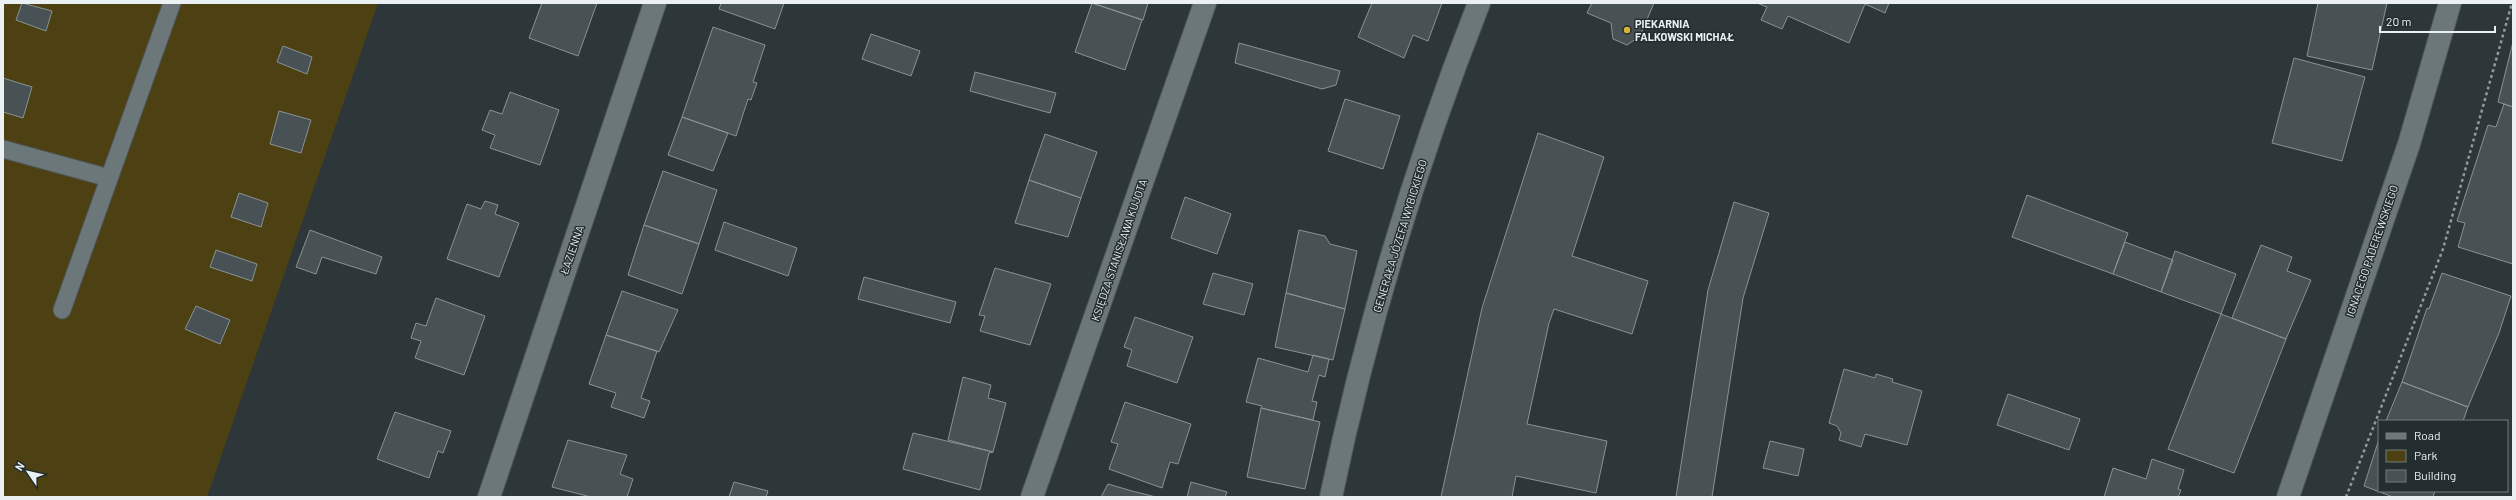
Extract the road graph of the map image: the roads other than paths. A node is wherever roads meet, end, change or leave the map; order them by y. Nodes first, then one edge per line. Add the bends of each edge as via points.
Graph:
1 (172, 3) edge
2 (655, 3) edge
3 (1205, 3) edge
4 (1479, 3) edge
5 (2450, 3) edge
6 (3, 149) edge
7 (109, 178) junction
8 (62, 310) dead end
9 (489, 497) edge
10 (1032, 497) edge
11 (1332, 497) edge
12 (2288, 497) edge

1 - 7 lane
2 - 9 street, ŁAZIENNA
3 - 10 street, KSIĘDZA STANISŁAWA KUJOTA
4 - 11 street, GENERAŁA JÓZEFA WYBICKIEGO via 1449,79 1387,273
5 - 12 street, IGNACEGO PADEREWSKIEGO via 2409,144
6 - 7 lane
7 - 8 lane

